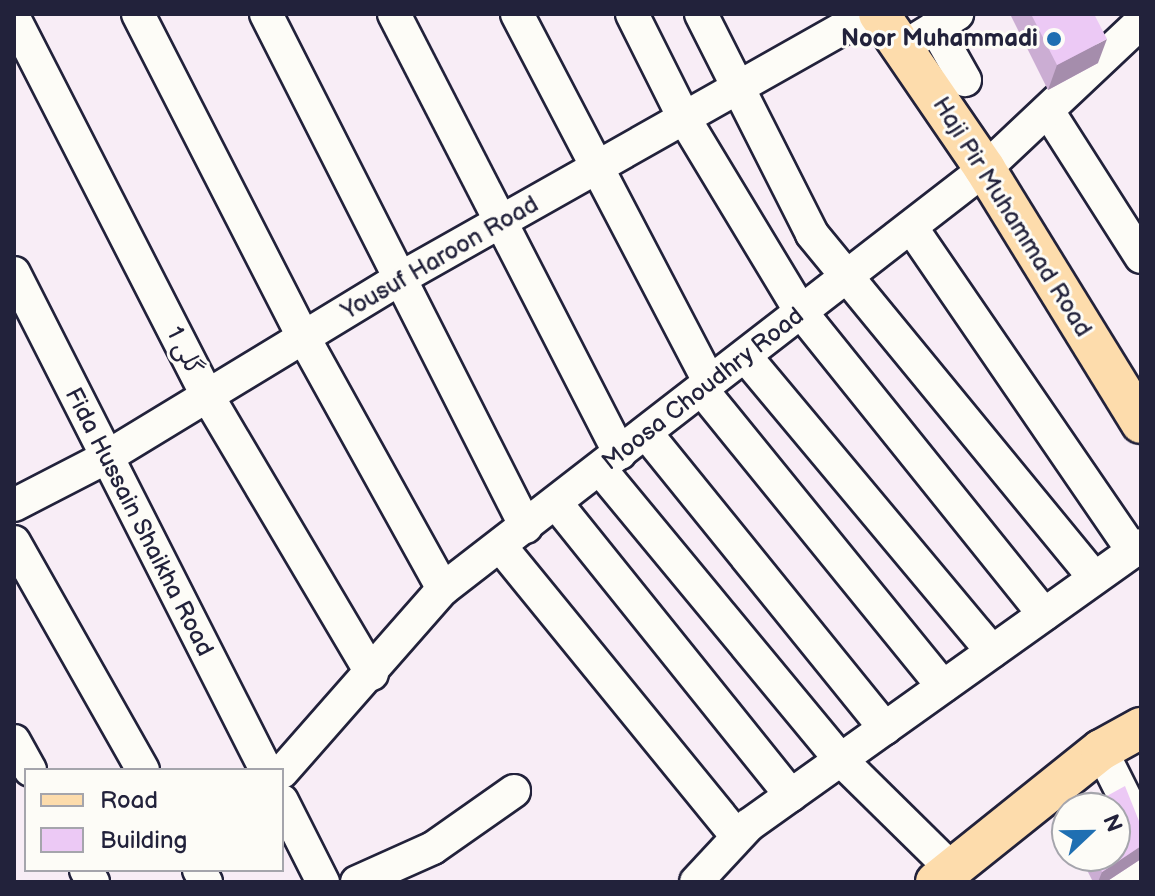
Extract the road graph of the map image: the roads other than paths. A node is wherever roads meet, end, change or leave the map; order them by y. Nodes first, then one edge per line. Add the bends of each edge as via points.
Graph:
1 (138, 14) edge
2 (266, 14) edge
3 (394, 14) edge
4 (517, 14) edge
5 (632, 14) edge
6 (701, 14) edge
7 (868, 14) edge
8 (879, 14) edge
9 (14, 18) edge
10 (1141, 22) edge
11 (927, 27) edge
12 (965, 80) dead end
13 (738, 87) junction
14 (1048, 111) junction
15 (684, 118) junction
16 (594, 168) junction
17 (985, 169) junction
18 (499, 222) junction
19 (911, 227) junction
20 (1141, 257) edge
21 (14, 273) edge
22 (847, 277) junction
23 (399, 279) junction
24 (801, 312) junction
25 (304, 338) junction
26 (745, 356) junction
27 (706, 386) junction
28 (207, 395) junction
29 (1141, 423) edge
30 (646, 433) junction
31 (105, 458) junction
32 (610, 461) junction
33 (16, 498) edge
34 (556, 503) junction
35 (526, 527) junction
36 (14, 542) edge
37 (501, 547) junction
38 (1137, 548) edge
39 (1095, 578) junction
40 (443, 589) junction
41 (1044, 614) junction
42 (992, 651) junction
43 (372, 674) junction
44 (943, 687) junction
45 (885, 728) junction
46 (1141, 728) edge
47 (14, 741) edge
48 (1101, 750) junction
49 (841, 760) junction
50 (29, 768) edge
51 (142, 768) edge
52 (265, 768) edge
53 (284, 770) edge
54 (514, 791) dead end
55 (791, 795) junction
56 (284, 805) edge
57 (1141, 830) edge
58 (736, 835) junction
59 (1141, 870) edge
60 (944, 876) edge
61 (323, 882) edge
62 (357, 882) edge
63 (696, 882) edge
64 (1125, 882) edge

1 - 25 street
2 - 23 street
3 - 18 street
4 - 16 street
5 - 15 street
6 - 13 street
7 - 13 street, Yousuf Haroon Road
8 - 11 main road, Haji Pir Muhammad Road
9 - 28 street, گلی 1
10 - 14 street, Moosa Choudhry Road via 1091,51
11 - 12 street
11 - 17 main road, Haji Pir Muhammad Road
13 - 15 street, Yousuf Haroon Road
13 - 22 street via 812,234
14 - 17 street, Moosa Choudhry Road
14 - 20 street
15 - 16 street, Yousuf Haroon Road
15 - 24 street
16 - 18 street, Yousuf Haroon Road
16 - 27 street
17 - 19 street, Moosa Choudhry Road
17 - 29 main road, Haji Pir Muhammad Road
18 - 23 street, Yousuf Haroon Road
18 - 32 street
19 - 22 street, Moosa Choudhry Road
19 - 38 street
21 - 31 street, Fida Hussain Shaikha Road
22 - 24 street, Moosa Choudhry Road
22 - 39 street
23 - 25 street, Yousuf Haroon Road
23 - 35 street
24 - 26 street, Moosa Choudhry Road
24 - 41 street
25 - 28 street, Yousuf Haroon Road
25 - 40 street
26 - 27 street, Moosa Choudhry Road
26 - 42 street
27 - 30 street, Moosa Choudhry Road
27 - 44 street
28 - 31 street, Yousuf Haroon Road
28 - 43 street, گلی 1
30 - 32 street, Moosa Choudhry Road
30 - 45 street
31 - 33 street, Yousuf Haroon Road
31 - 52 street, Fida Hussain Shaikha Road
32 - 34 street, Moosa Choudhry Road
32 - 49 street
34 - 35 street, Moosa Choudhry Road
34 - 55 street
35 - 37 street, Moosa Choudhry Road
36 - 51 street
37 - 40 street, Moosa Choudhry Road
37 - 58 street
38 - 39 street
39 - 41 street
40 - 43 street, Moosa Choudhry Road
41 - 42 street
42 - 44 street
43 - 53 street, Moosa Choudhry Road
44 - 45 street
45 - 49 street
46 - 48 main road
47 - 50 street
48 - 57 street
48 - 60 main road
49 - 55 street
49 - 60 street
54 - 62 street via 433,848
55 - 58 street
56 - 61 street
58 - 63 street
59 - 64 street

